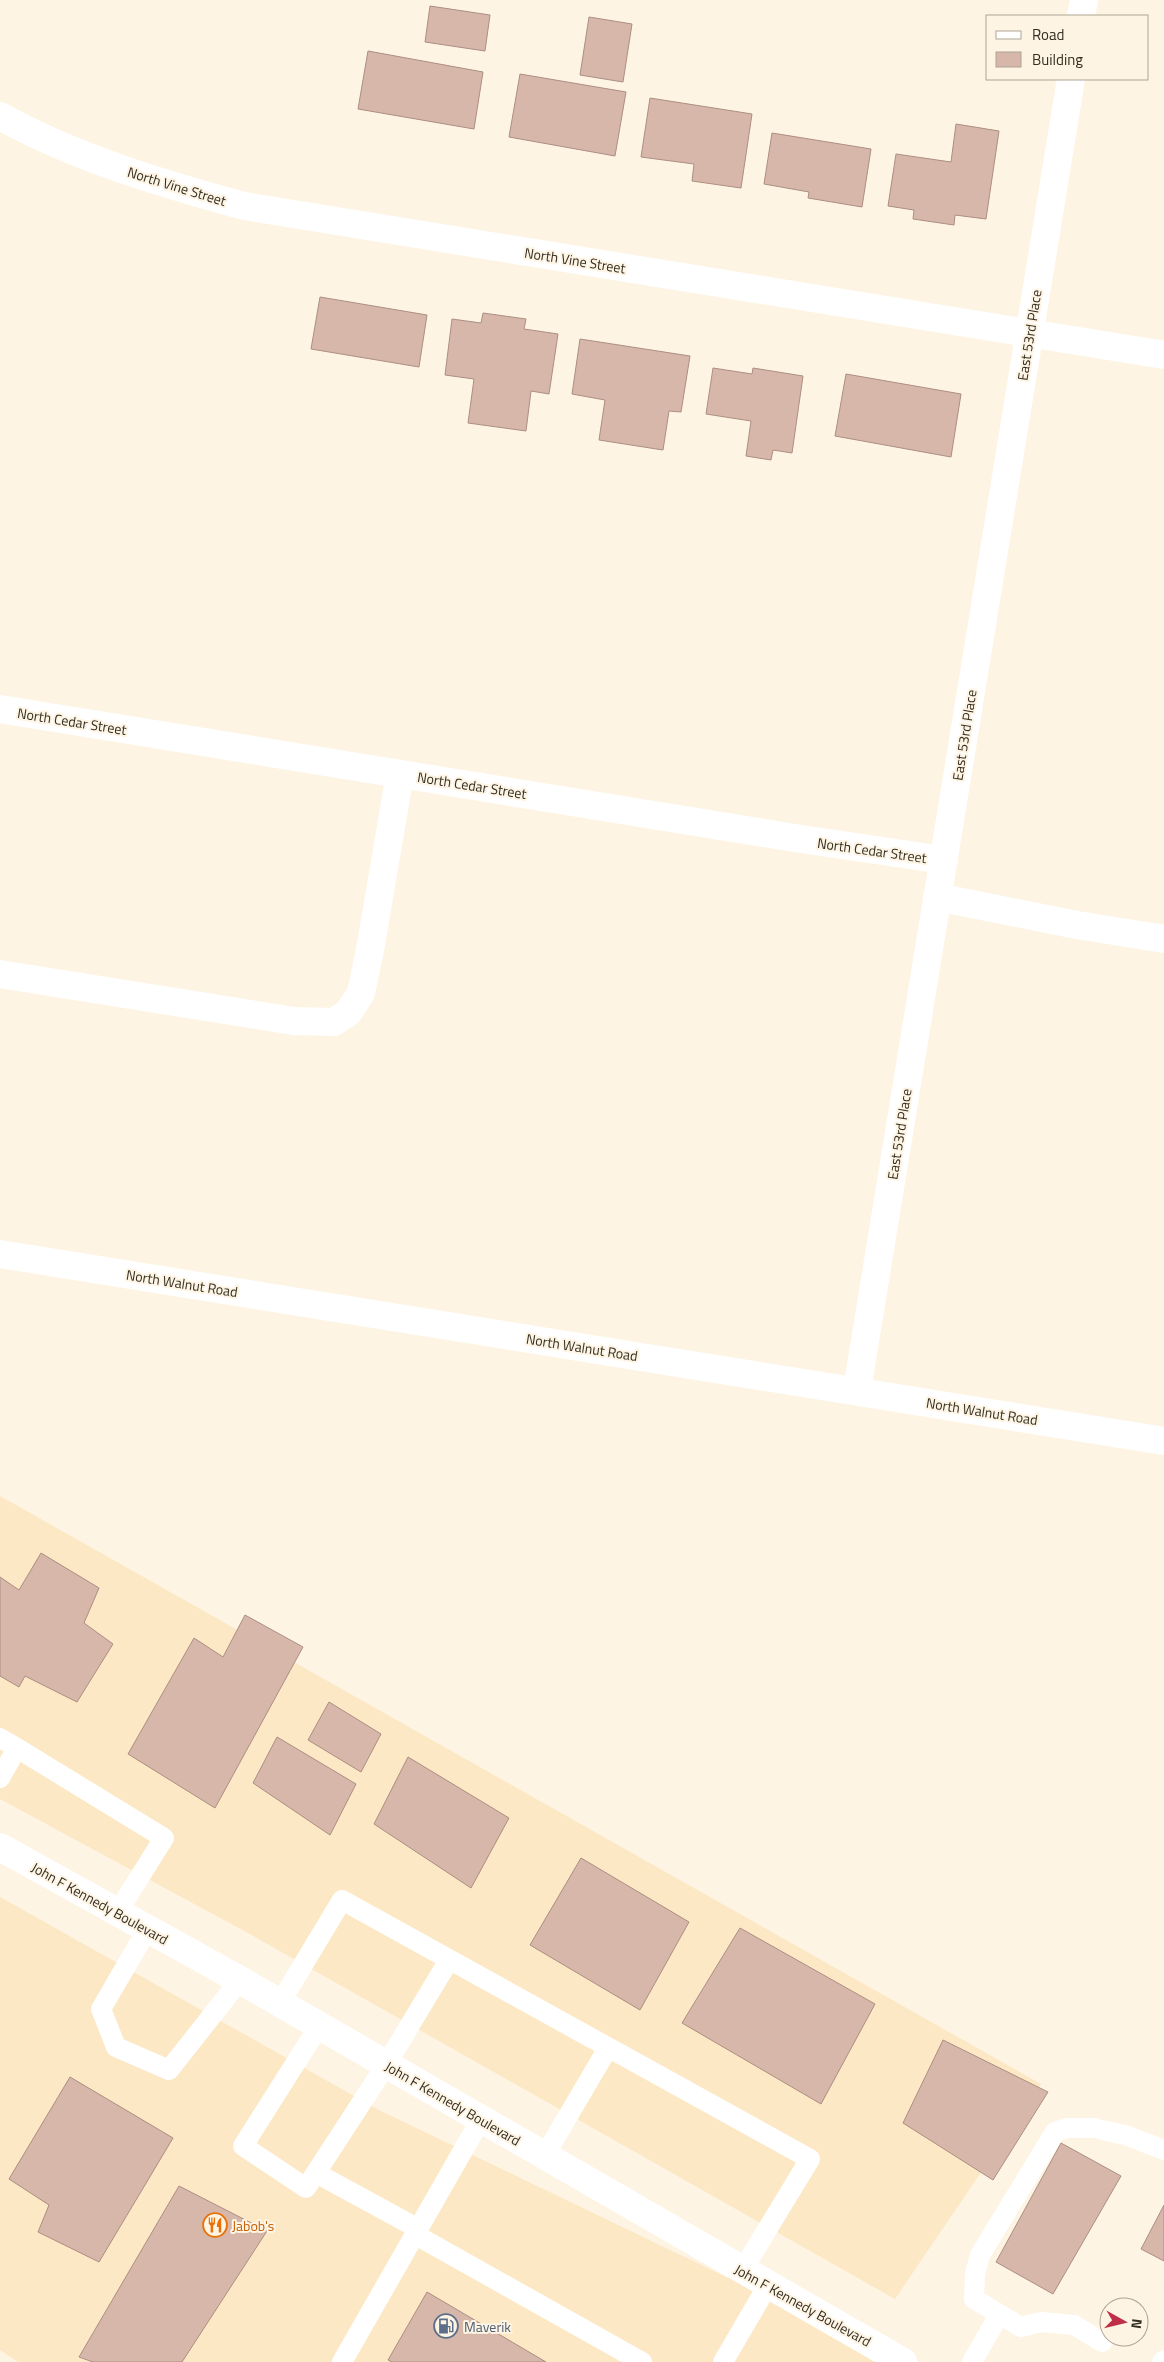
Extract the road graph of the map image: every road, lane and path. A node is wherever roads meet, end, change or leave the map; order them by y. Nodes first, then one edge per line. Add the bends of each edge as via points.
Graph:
1 (1084, 0) edge
2 (1081, 15) edge
3 (1071, 80) edge
4 (0, 116) edge
5 (1029, 333) junction
6 (1164, 354) edge
7 (0, 709) edge
8 (400, 774) junction
9 (944, 860) junction
10 (937, 897) junction
11 (1164, 939) edge
12 (0, 974) edge
13 (0, 1254) edge
14 (857, 1390) junction
15 (1164, 1441) edge
16 (0, 1738) edge
17 (17, 1748) junction
18 (0, 1778) edge
19 (0, 1847) edge
20 (117, 1913) junction
21 (147, 1930) junction
22 (449, 1960) junction
23 (240, 1980) junction
24 (280, 2003) junction
25 (319, 2026) junction
26 (608, 2048) junction
27 (386, 2065) junction
28 (481, 2119) junction
29 (1156, 2147) edge
30 (545, 2155) junction
31 (316, 2173) junction
32 (416, 2231) junction
33 (742, 2271) junction
34 (768, 2285) junction
35 (999, 2315) junction
36 (1099, 2340) edge
37 (899, 2361) edge
38 (342, 2362) edge
39 (642, 2362) edge
40 (723, 2362) edge
41 (972, 2362) edge

1 - 2 street
3 - 5 street, East 53rd Place
4 - 5 street, North Vine Street via 68,148 150,180 244,206
5 - 6 street, North Vine Street
5 - 9 street, East 53rd Place
7 - 8 street, North Cedar Street
8 - 9 street, North Cedar Street via 800,840
8 - 12 street via 361,993 348,1013 334,1022 294,1021
9 - 10 street, East 53rd Place
10 - 11 street
10 - 14 street, East 53rd Place
13 - 14 street, North Walnut Road
14 - 15 street, North Walnut Road
16 - 17 lane
17 - 18 lane
17 - 20 lane via 164,1838
19 - 20 street, John F Kennedy Boulevard
20 - 21 street, John F Kennedy Boulevard
21 - 23 street, John F Kennedy Boulevard
21 - 23 lane via 101,2009 116,2047 169,2070
22 - 24 lane via 342,1900
22 - 26 lane
22 - 27 lane
23 - 24 street, John F Kennedy Boulevard
24 - 25 street, John F Kennedy Boulevard
25 - 27 street, John F Kennedy Boulevard
25 - 31 lane via 243,2146 306,2188
26 - 30 lane
26 - 33 lane via 810,2159
27 - 28 street, John F Kennedy Boulevard
27 - 31 lane
28 - 30 street, John F Kennedy Boulevard
28 - 32 lane
29 - 35 lane via 1098,2129 1067,2128 1055,2132 980,2255 974,2299
30 - 33 street, John F Kennedy Boulevard
31 - 32 lane
32 - 38 lane
32 - 39 lane
33 - 34 street, John F Kennedy Boulevard
34 - 37 street, John F Kennedy Boulevard
34 - 40 lane
35 - 36 lane via 1021,2328 1041,2322 1074,2325
35 - 41 lane

